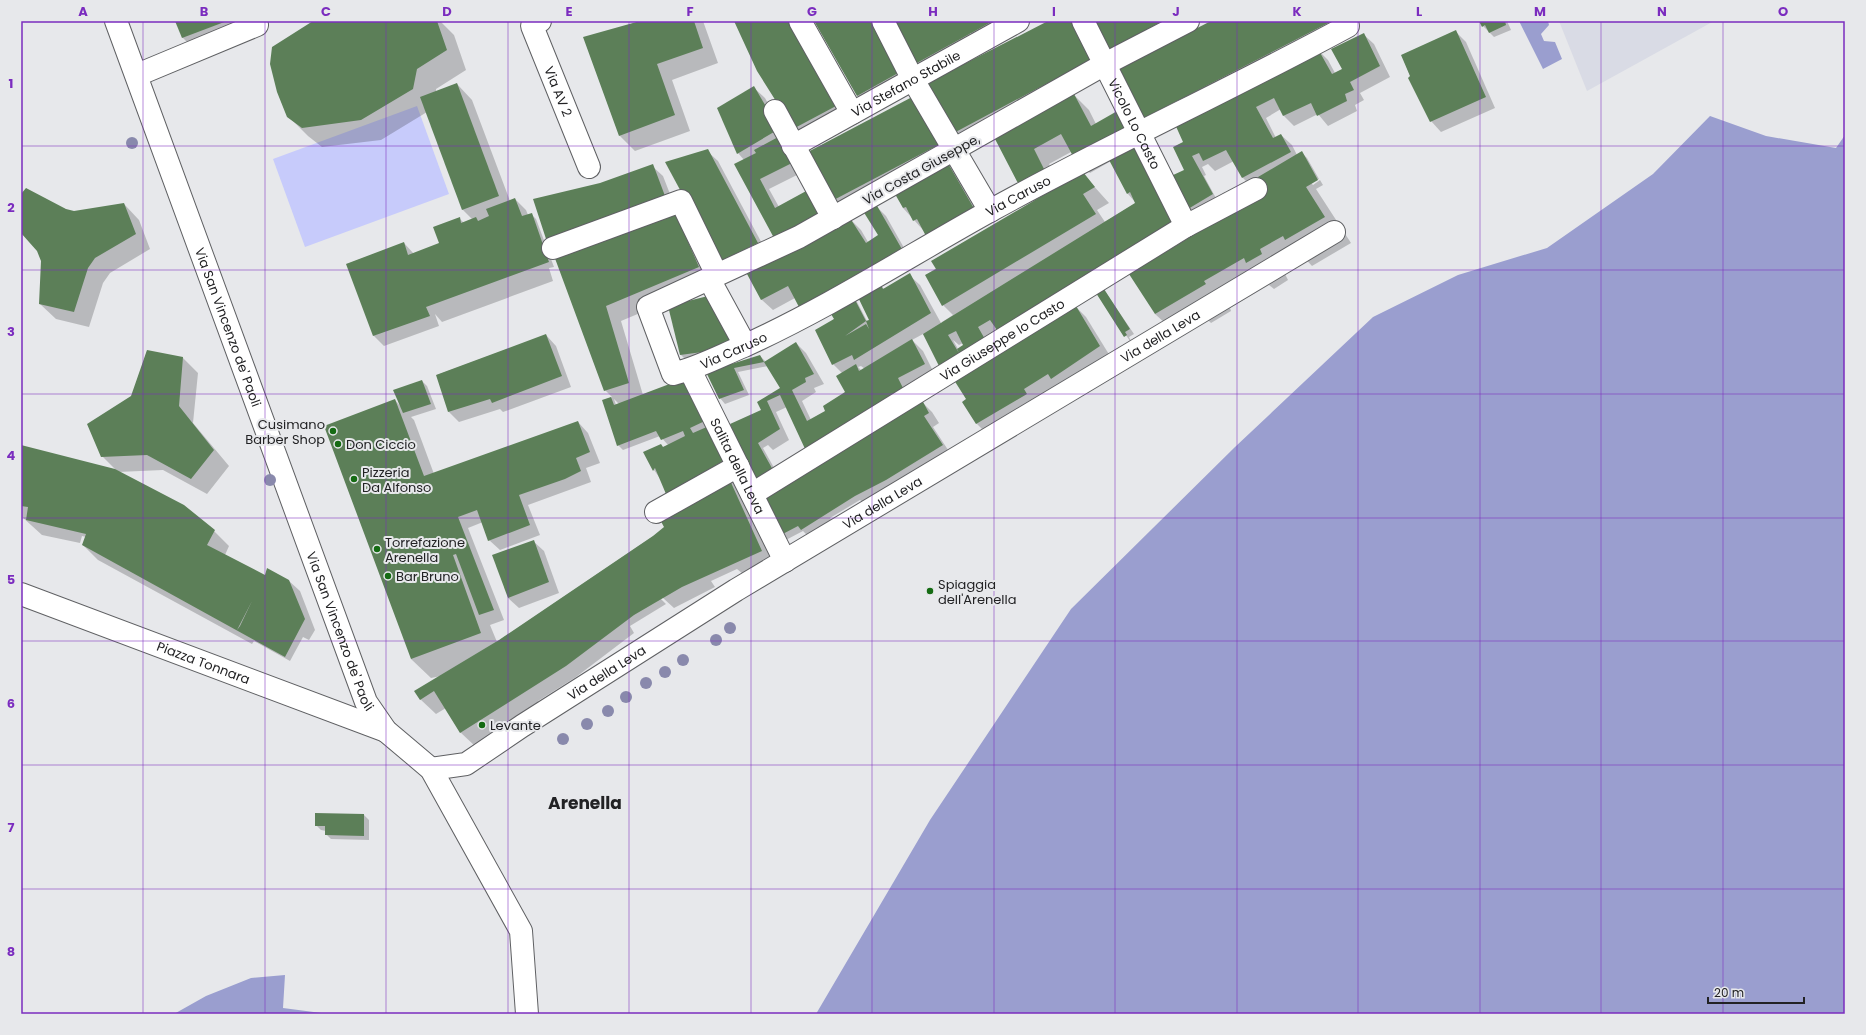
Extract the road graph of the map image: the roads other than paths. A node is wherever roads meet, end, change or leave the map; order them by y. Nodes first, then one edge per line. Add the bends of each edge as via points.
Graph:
1 (116, 21) edge
2 (540, 21) edge
3 (800, 21) edge
4 (883, 21) edge
5 (1018, 21) edge
6 (1083, 21) edge
7 (1188, 21) edge
8 (256, 23) edge
9 (1348, 23) edge
10 (1105, 64) junction
11 (137, 75) junction
12 (912, 78) junction
13 (775, 111) dead end
14 (852, 113) junction
15 (1139, 131) junction
16 (793, 146) junction
17 (954, 151) junction
18 (589, 167) dead end
19 (1256, 189) dead end
20 (990, 211) junction
21 (833, 218) junction
22 (1186, 226) junction
23 (1334, 232) dead end
24 (554, 248) dead end
25 (713, 277) junction
26 (648, 307) joint
27 (745, 346) junction
28 (690, 370) junction
29 (738, 466) junction
30 (752, 494) junction
31 (656, 512) dead end
32 (784, 561) junction
33 (21, 594) edge
34 (386, 731) junction
35 (431, 769) junction
36 (527, 1014) edge

1 - 11 street, Via San Vincenzo de' Paoli
2 - 18 street, Via AV 2 via 532,26
3 - 14 street
4 - 12 street
5 - 12 street, Via Stefano Stabile
6 - 10 street, Vicolo Lo Casto
7 - 10 street, Via Costa Giuseppe,
8 - 11 street
9 - 15 street, Via Caruso via 1266,69
10 - 15 street, Vicolo Lo Casto
10 - 17 street, Via Costa Giuseppe,
11 - 34 street, Via San Vincenzo de' Paoli via 366,702
12 - 14 street, Via Stefano Stabile
12 - 17 street
13 - 16 street
14 - 16 street, Via Stefano Stabile
15 - 20 street, Via Caruso
15 - 22 street, Vicolo Lo Casto
16 - 21 street
17 - 20 street
17 - 21 street, Via Costa Giuseppe,
19 - 22 street, Via Giuseppe lo Casto
20 - 27 street, Via Caruso via 782,329
21 - 25 street, Via Costa Giuseppe, via 799,238
22 - 30 street, Via Giuseppe lo Casto
23 - 32 street, Via della Leva
24 - 25 street via 680,201
25 - 26 street, Via Costa Giuseppe,
25 - 27 street
26 - 28 street, Via Caruso via 673,374
27 - 28 street, Via Caruso
28 - 29 street, Salita della Leva
29 - 30 street, Salita della Leva
29 - 31 street
30 - 32 street, Salita della Leva
32 - 35 street, Via della Leva via 466,764
33 - 34 street, Piazza Tonnara
34 - 35 street, Via San Vincenzo de' Paoli
35 - 36 street via 521,931

